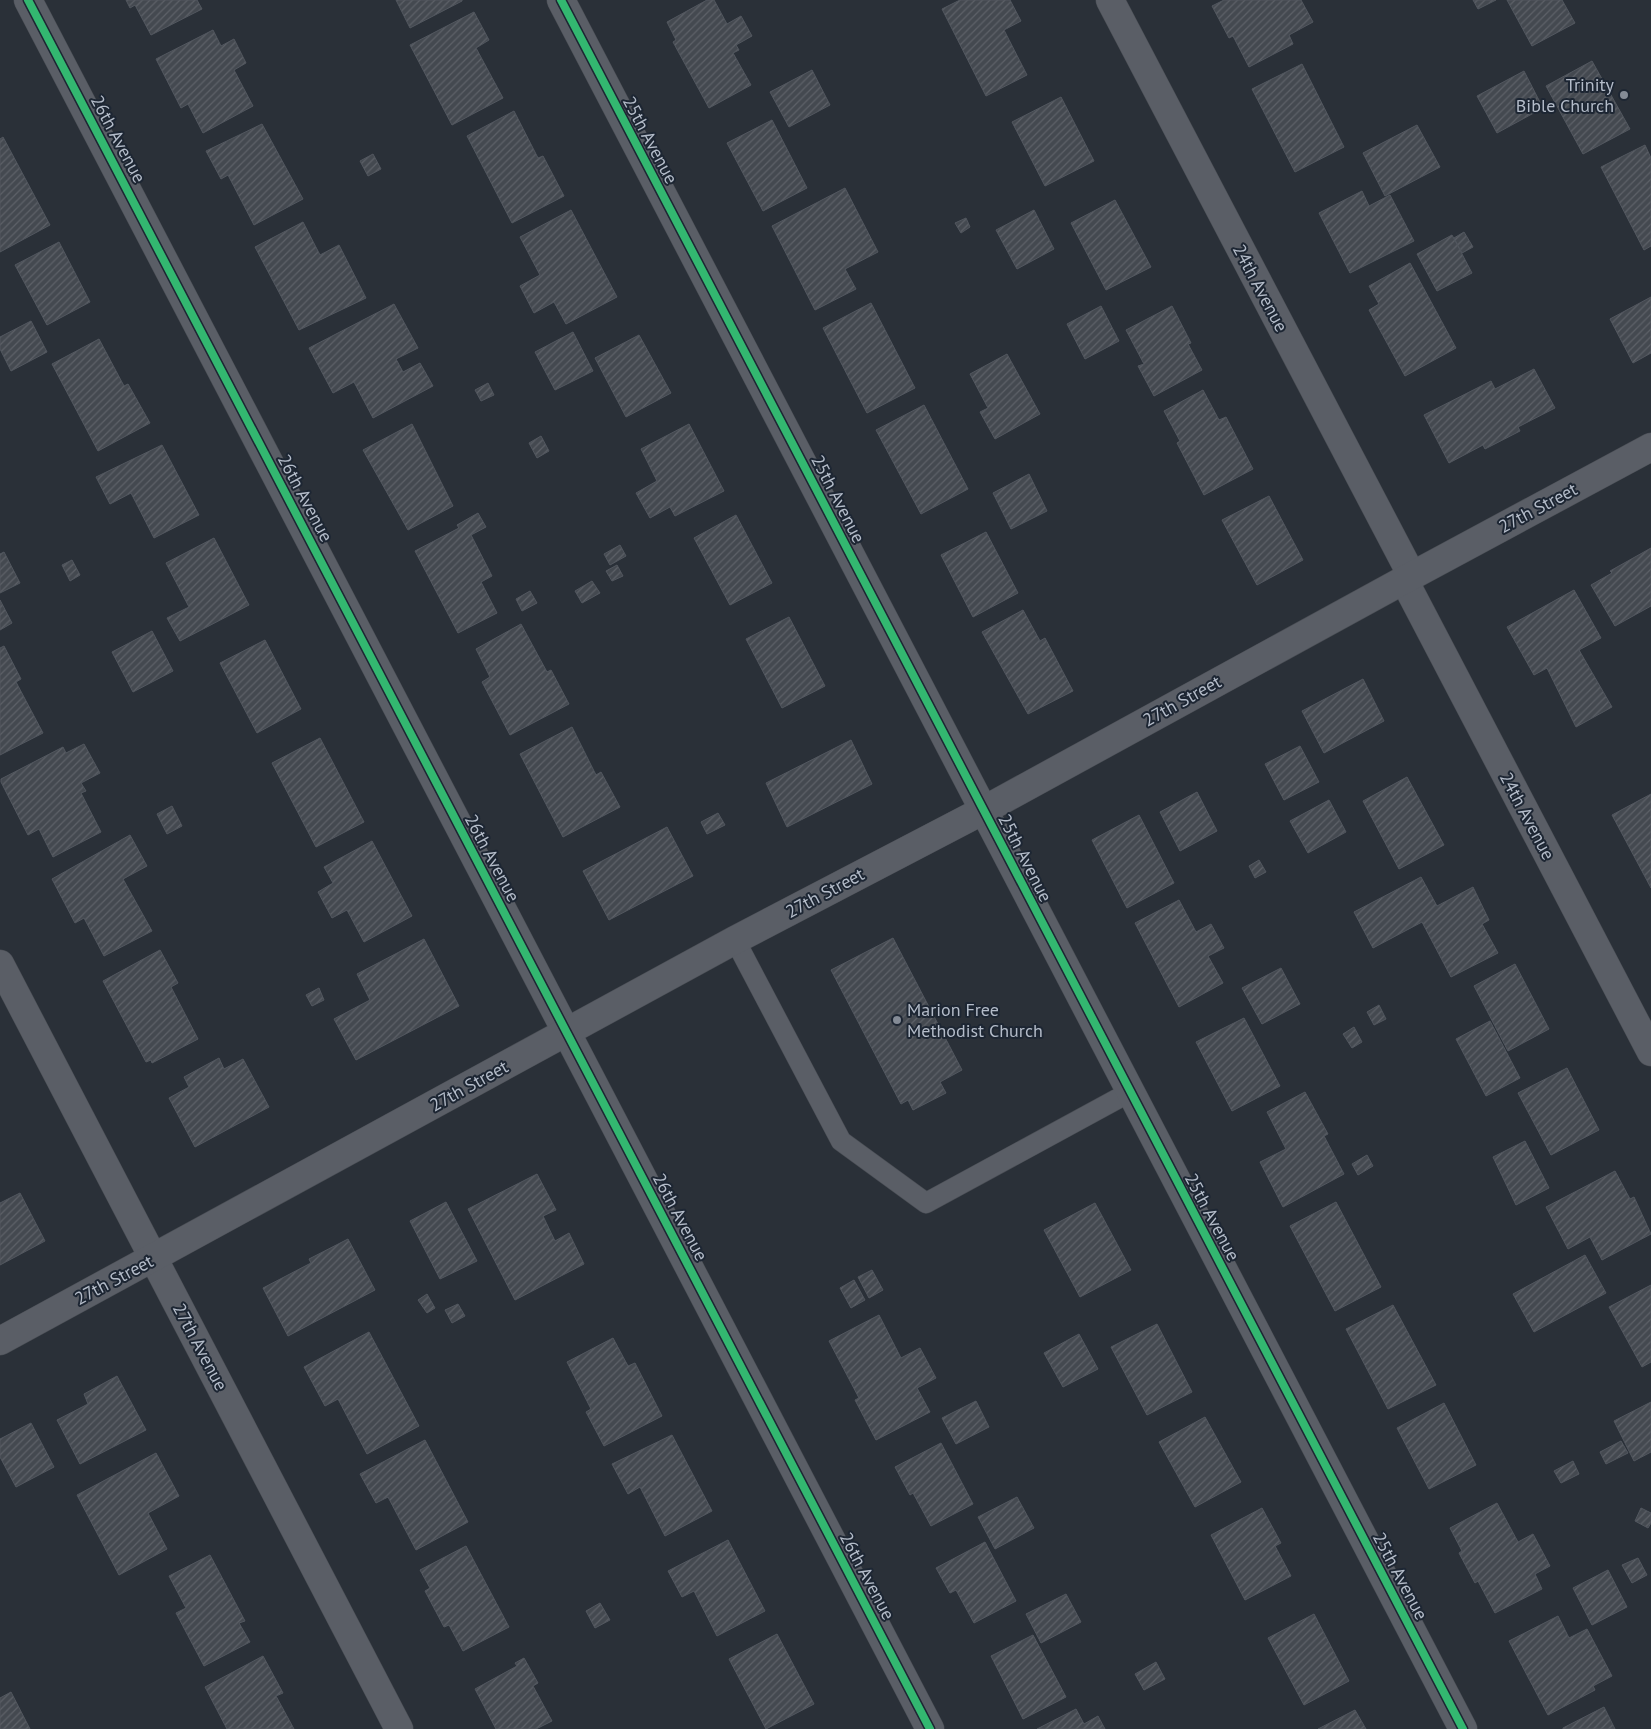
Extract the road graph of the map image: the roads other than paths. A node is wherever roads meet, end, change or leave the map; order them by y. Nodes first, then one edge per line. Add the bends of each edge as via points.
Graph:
1 (28, 0) edge
2 (560, 0) edge
3 (1110, 0) edge
4 (1651, 447) edge
5 (1408, 578) junction
6 (984, 810) junction
7 (735, 940) junction
8 (0, 964) edge
9 (1642, 1013) edge
10 (567, 1032) junction
11 (1651, 1052) edge
12 (1130, 1092) junction
13 (154, 1259) junction
14 (0, 1341) edge
15 (399, 1729) edge
16 (930, 1729) edge
17 (1463, 1729) edge

1 - 10 street, 26th Avenue
2 - 6 street, 25th Avenue
3 - 5 street, 24th Avenue
4 - 5 street, 27th Street
5 - 6 street, 27th Street
5 - 9 street, 24th Avenue
6 - 7 street, 27th Street
6 - 12 street, 25th Avenue
7 - 10 street, 27th Street
7 - 12 lane via 841,1141 926,1203
8 - 13 street, 27th Avenue
9 - 11 street, 24th Avenue
10 - 13 street, 27th Street
10 - 16 street, 26th Avenue
12 - 17 street, 25th Avenue
13 - 14 street, 27th Street
13 - 15 street, 27th Avenue

